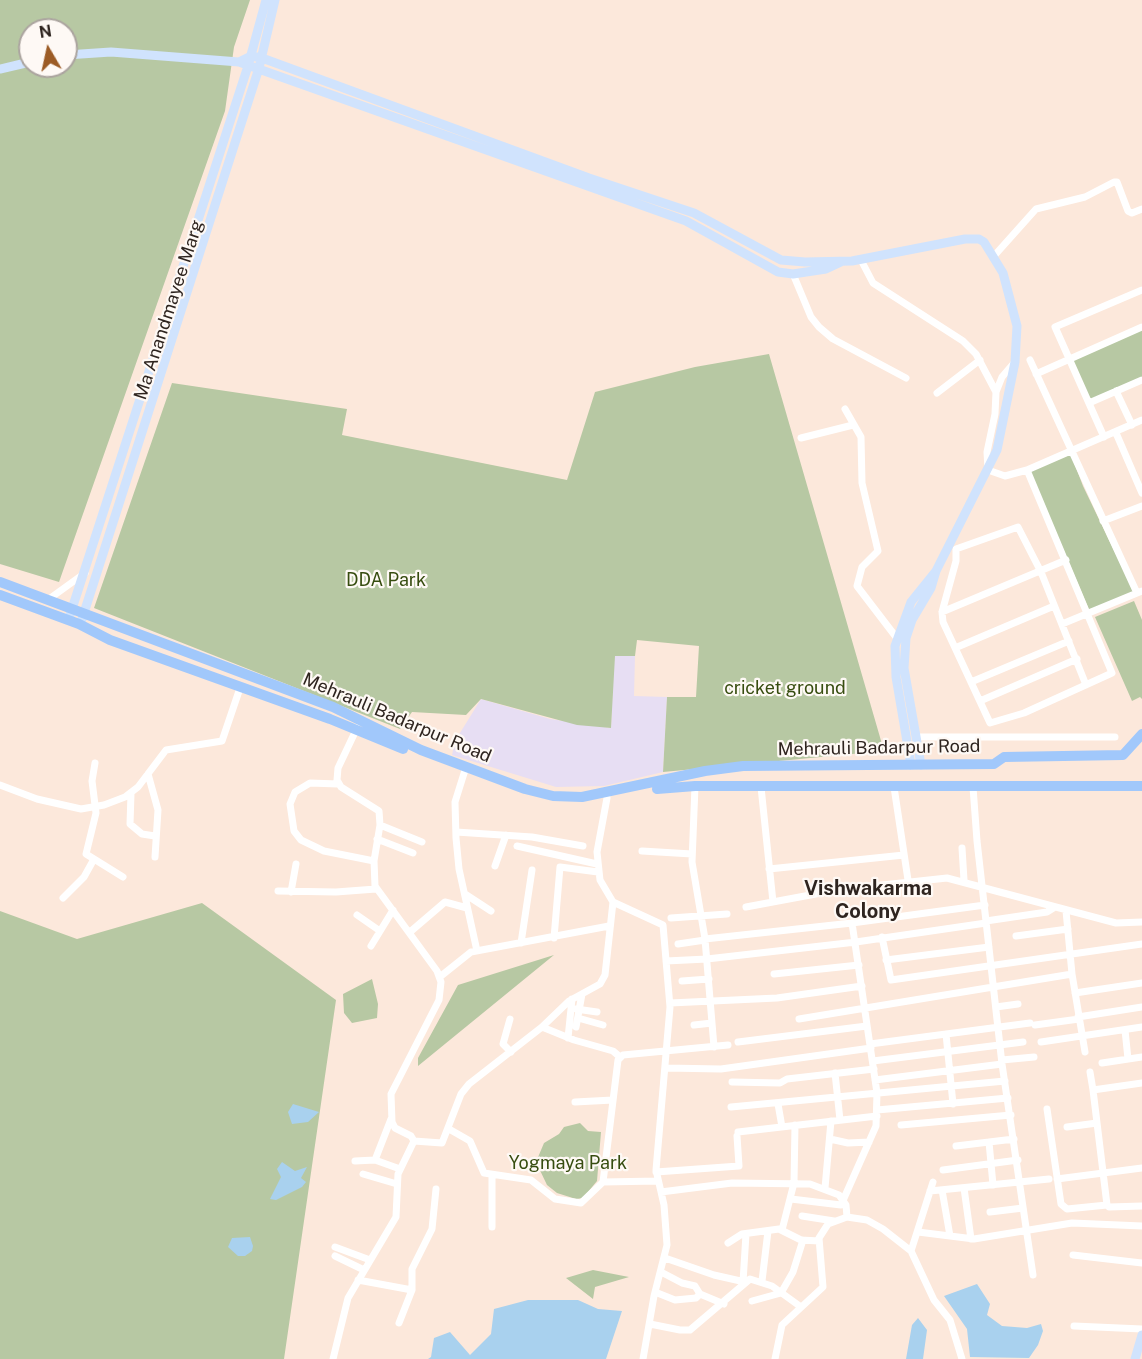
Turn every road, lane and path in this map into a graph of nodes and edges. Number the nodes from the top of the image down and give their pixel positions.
1 (266, 0) edge
2 (275, 0) edge
3 (78, 54) edge
4 (251, 56) junction
5 (262, 58) junction
6 (244, 64) junction
7 (18, 65) edge
8 (260, 68) junction
9 (0, 69) edge
10 (1142, 210) edge
11 (994, 256) junction
12 (861, 260) junction
13 (842, 262) junction
14 (793, 274) junction
15 (1141, 292) edge
16 (1142, 327) edge
17 (980, 360) junction
18 (1030, 360) dead end
19 (1069, 360) junction
20 (1014, 363) junction
21 (1036, 374) junction
22 (906, 378) dead end
23 (1142, 380) edge
24 (1116, 391) junction
25 (996, 392) junction
26 (936, 393) dead end
27 (1089, 403) junction
28 (845, 408) dead end
29 (1142, 420) edge
30 (853, 425) junction
31 (1132, 425) junction
32 (1116, 433) junction
33 (1104, 437) junction
34 (801, 438) dead end
35 (1073, 449) junction
36 (988, 470) junction
37 (1027, 470) junction
38 (1142, 493) edge
39 (1142, 506) edge
40 (1103, 521) junction
41 (1066, 560) junction
42 (936, 571) junction
43 (1041, 572) junction
44 (85, 573) junction
45 (0, 582) edge
46 (1139, 592) edge
47 (0, 595) edge
48 (49, 599) junction
49 (1054, 606) junction
50 (73, 608) junction
51 (942, 612) junction
52 (85, 613) junction
53 (1090, 615) junction
54 (68, 620) junction
55 (79, 624) junction
56 (1062, 624) junction
57 (896, 637) junction
58 (1069, 641) junction
59 (955, 648) junction
60 (1077, 659) junction
61 (971, 682) junction
62 (1086, 685) junction
63 (240, 687) junction
64 (980, 701) junction
65 (990, 723) junction
66 (359, 726) junction
67 (1142, 734) edge
68 (918, 737) junction
69 (1114, 737) dead end
70 (988, 738) junction
71 (94, 763) dead end
72 (916, 765) junction
73 (465, 770) junction
74 (148, 774) junction
75 (678, 782) junction
76 (338, 784) junction
77 (0, 785) edge
78 (695, 786) junction
79 (973, 786) junction
80 (1142, 786) edge
81 (761, 787) junction
82 (894, 787) junction
83 (131, 794) junction
84 (607, 798) junction
85 (94, 807) junction
86 (380, 825) junction
87 (456, 832) junction
88 (506, 835) junction
89 (155, 836) junction
90 (377, 839) junction
91 (422, 842) dead end
92 (517, 846) dead end
93 (583, 846) dead end
94 (962, 848) dead end
95 (642, 851) dead end
96 (413, 853) dead end
97 (692, 854) junction
98 (904, 855) junction
99 (155, 857) dead end
100 (94, 860) junction
101 (374, 861) junction
102 (296, 864) dead end
103 (495, 866) dead end
104 (598, 868) junction
105 (769, 869) junction
106 (532, 870) dead end
107 (123, 877) dead end
108 (908, 880) junction
109 (964, 880) junction
110 (982, 887) junction
111 (376, 889) junction
112 (278, 891) dead end
113 (291, 892) junction
114 (465, 894) junction
115 (63, 898) dead end
116 (614, 902) junction
117 (772, 902) junction
118 (985, 904) junction
119 (746, 907) dead end
120 (1055, 907) junction
121 (467, 908) junction
122 (393, 910) junction
123 (491, 911) dead end
124 (1066, 911) junction
125 (727, 914) dead end
126 (357, 915) dead end
127 (702, 917) junction
128 (671, 918) dead end
129 (986, 922) junction
130 (1142, 922) edge
131 (852, 923) junction
132 (609, 926) junction
133 (1068, 929) junction
134 (381, 931) junction
135 (410, 932) junction
136 (1016, 936) dead end
137 (882, 937) junction
138 (554, 938) junction
139 (705, 939) junction
140 (856, 942) junction
141 (521, 943) junction
142 (678, 944) dead end
143 (1142, 944) edge
144 (371, 946) dead end
145 (988, 947) junction
146 (477, 951) junction
147 (1070, 952) junction
148 (706, 959) junction
149 (886, 960) junction
150 (666, 961) junction
151 (991, 964) junction
152 (859, 965) junction
153 (774, 974) dead end
154 (1072, 974) junction
155 (441, 976) junction
156 (709, 979) junction
157 (682, 981) dead end
158 (1142, 983) edge
159 (862, 986) junction
160 (993, 988) junction
161 (1075, 993) junction
162 (582, 994) junction
163 (572, 999) junction
164 (711, 1000) junction
165 (670, 1003) junction
166 (1018, 1004) dead end
167 (865, 1007) junction
168 (996, 1007) junction
169 (1142, 1007) edge
170 (571, 1008) junction
171 (579, 1009) junction
172 (597, 1012) dead end
173 (578, 1018) junction
174 (799, 1018) dead end
175 (1078, 1018) junction
176 (510, 1019) dead end
177 (712, 1023) junction
178 (603, 1025) dead end
179 (694, 1025) dead end
180 (542, 1026) junction
181 (867, 1026) junction
182 (576, 1027) dead end
183 (1142, 1027) edge
184 (998, 1028) junction
185 (1125, 1030) junction
186 (946, 1034) junction
187 (1082, 1036) junction
188 (568, 1038) junction
189 (1023, 1041) dead end
190 (738, 1042) dead end
191 (1041, 1042) dead end
192 (728, 1045) dead end
193 (1000, 1045) junction
194 (871, 1046) junction
195 (714, 1047) junction
196 (511, 1052) junction
197 (667, 1052) junction
198 (948, 1052) junction
199 (1085, 1052) dead end
200 (620, 1057) junction
201 (1034, 1057) dead end
202 (1142, 1057) edge
203 (1128, 1059) junction
204 (1002, 1062) junction
205 (1102, 1063) dead end
206 (873, 1065) junction
207 (666, 1068) junction
208 (949, 1071) junction
209 (1090, 1072) dead end
210 (835, 1073) junction
211 (875, 1080) junction
212 (1005, 1081) junction
213 (732, 1082) dead end
214 (1142, 1083) edge
215 (951, 1086) junction
216 (1093, 1090) junction
217 (877, 1093) junction
218 (1008, 1098) junction
219 (838, 1099) junction
220 (613, 1101) junction
221 (575, 1102) dead end
222 (778, 1104) junction
223 (953, 1104) junction
224 (731, 1107) dead end
225 (1047, 1108) dead end
226 (877, 1113) junction
227 (1011, 1115) junction
228 (391, 1119) junction
229 (840, 1120) junction
230 (831, 1121) junction
231 (1097, 1123) junction
232 (795, 1125) junction
233 (902, 1125) dead end
234 (782, 1127) junction
235 (1067, 1127) dead end
236 (449, 1129) junction
237 (830, 1139) junction
238 (1014, 1139) junction
239 (414, 1141) junction
240 (869, 1142) junction
241 (989, 1142) junction
242 (956, 1146) dead end
243 (373, 1160) junction
244 (1018, 1160) junction
245 (355, 1161) dead end
246 (991, 1164) junction
247 (739, 1166) junction
248 (1142, 1168) edge
249 (400, 1169) junction
250 (943, 1170) dead end
251 (656, 1172) junction
252 (1103, 1174) junction
253 (492, 1175) junction
254 (1053, 1179) junction
255 (658, 1181) junction
256 (603, 1182) junction
257 (933, 1182) dead end
258 (741, 1183) junction
259 (794, 1183) junction
260 (1020, 1183) junction
261 (397, 1184) junction
262 (993, 1185) junction
263 (825, 1188) junction
264 (964, 1188) junction
265 (436, 1189) dead end
266 (942, 1190) junction
267 (930, 1191) junction
268 (661, 1192) junction
269 (791, 1198) junction
270 (845, 1202) junction
271 (1107, 1205) junction
272 (1142, 1206) edge
273 (1023, 1208) junction
274 (990, 1212) dead end
275 (802, 1216) dead end
276 (847, 1217) junction
277 (834, 1221) junction
278 (1142, 1226) edge
279 (492, 1227) dead end
280 (782, 1230) junction
281 (768, 1231) junction
282 (918, 1232) junction
283 (1026, 1232) junction
284 (746, 1234) junction
285 (950, 1236) junction
286 (970, 1239) junction
287 (803, 1240) junction
288 (819, 1241) junction
289 (728, 1243) dead end
290 (335, 1247) dead end
291 (911, 1251) junction
292 (1073, 1255) dead end
293 (335, 1256) dead end
294 (665, 1258) junction
295 (370, 1260) junction
296 (1142, 1263) edge
297 (364, 1270) junction
298 (661, 1272) junction
299 (1033, 1275) dead end
300 (358, 1280) junction
301 (762, 1281) junction
302 (744, 1282) junction
303 (412, 1290) junction
304 (655, 1292) junction
305 (781, 1293) junction
306 (700, 1294) junction
307 (752, 1301) dead end
308 (724, 1304) junction
309 (801, 1307) junction
310 (399, 1323) dead end
311 (650, 1324) junction
312 (1074, 1326) dead end
313 (1142, 1329) edge
314 (1142, 1335) edge
315 (333, 1359) edge
316 (643, 1359) edge
317 (775, 1359) edge
318 (962, 1359) edge
319 (1135, 1359) edge

1 - 4 street
2 - 5 street, Ma Anandmayee Marg
3 - 6 street
4 - 5 street
4 - 6 street
5 - 8 street, Ma Anandmayee Marg
5 - 13 street
6 - 8 street
6 - 44 street, Ma Anandmayee Marg
7 - 9 street
8 - 14 street
8 - 52 street, Ma Anandmayee Marg
10 - 11 street
11 - 12 street
11 - 20 street
12 - 13 street
12 - 17 street
13 - 14 street
14 - 22 street
15 - 19 street
16 - 19 street
17 - 25 street
17 - 26 street
18 - 21 street
19 - 21 street
19 - 27 street
20 - 25 street
20 - 36 street
21 - 35 street
23 - 24 street
24 - 27 street
24 - 31 street
25 - 36 street
27 - 33 street
28 - 30 street
29 - 31 street
30 - 34 street
30 - 57 street
31 - 32 street
32 - 33 street
32 - 38 street
33 - 35 street
35 - 37 street
35 - 40 street
36 - 37 street
36 - 42 street
37 - 41 street
39 - 40 street
40 - 46 street
41 - 43 street
41 - 53 street
42 - 57 street
42 - 68 street
43 - 49 street
43 - 51 street
43 - 51 street
44 - 48 street
44 - 50 street, Ma Anandmayee Marg
45 - 48 main road, Mehrauli Badarpur Road
46 - 53 street
47 - 54 main road, Mehrauli Badarpur Road
48 - 50 main road, Mehrauli Badarpur Road
49 - 56 street
49 - 59 street
50 - 52 main road, Mehrauli Badarpur Road
50 - 54 street, Ma Anandmayee Marg
51 - 59 street
52 - 55 street, Ma Anandmayee Marg
52 - 66 main road, Mehrauli Badarpur Road
53 - 56 street
53 - 62 street
54 - 55 main road, Mehrauli Badarpur Road
55 - 63 main road, Mehrauli Badarpur Road
56 - 58 street
57 - 72 street
58 - 60 street
58 - 61 street
59 - 61 street
60 - 62 street
60 - 64 street
61 - 64 street
62 - 65 street
63 - 66 main road, Mehrauli Badarpur Road
63 - 74 street
64 - 65 street
65 - 70 street
66 - 73 main road, Mehrauli Badarpur Road
66 - 76 street
67 - 72 main road, Mehrauli Badarpur Road
68 - 70 street
68 - 72 street
69 - 70 street
71 - 85 street
72 - 75 main road, Mehrauli Badarpur Road
73 - 75 main road, Mehrauli Badarpur Road
73 - 84 main road, Mehrauli Badarpur Road
73 - 87 street
74 - 83 street
74 - 89 street
75 - 78 main road, Mehrauli Badarpur Road
75 - 84 main road, Mehrauli Badarpur Road
76 - 86 street
76 - 101 street
77 - 85 street
78 - 81 main road, Mehrauli Badarpur Road
78 - 97 street
79 - 80 main road, Mehrauli Badarpur Road
79 - 82 main road, Mehrauli Badarpur Road
79 - 110 street
81 - 82 main road, Mehrauli Badarpur Road
81 - 105 street
82 - 98 street
83 - 85 street
83 - 89 street
84 - 104 street
85 - 100 street
86 - 90 street
86 - 91 street
87 - 88 street
87 - 114 street
88 - 93 street
88 - 103 street
89 - 99 street
90 - 96 street
90 - 101 street
92 - 104 street
94 - 109 street
95 - 97 street
97 - 127 street
98 - 105 street
98 - 108 street
100 - 107 street
100 - 115 street
101 - 111 street
102 - 113 street
104 - 116 street
104 - 138 street
105 - 117 street
106 - 141 street
108 - 109 street
108 - 117 street
109 - 110 street
110 - 118 street
110 - 120 street
111 - 113 street
111 - 122 street
112 - 113 street
114 - 121 street
114 - 123 street
116 - 132 street
116 - 150 street
117 - 119 street
118 - 129 street
118 - 131 street
120 - 124 street
120 - 129 street
121 - 135 street
121 - 146 street
122 - 134 street
122 - 135 street
124 - 130 street
124 - 133 street
125 - 127 street
126 - 134 street
127 - 128 street
127 - 139 street
129 - 137 street
129 - 145 street
131 - 139 street
131 - 140 street
132 - 138 street
132 - 162 street
133 - 136 street
133 - 147 street
134 - 144 street
135 - 155 street
137 - 140 street
137 - 149 street
138 - 141 street
139 - 142 street
139 - 148 street
140 - 148 street
140 - 152 street
141 - 146 street
143 - 147 street
145 - 149 street
145 - 151 street
146 - 155 street
147 - 151 street
147 - 154 street
148 - 150 street
148 - 156 street
149 - 151 street
150 - 165 street
151 - 160 street
152 - 153 street
152 - 159 street
154 - 160 street
154 - 161 street
155 - 228 street
156 - 157 street
156 - 164 street
158 - 161 street
159 - 164 street
159 - 167 street
160 - 167 street
160 - 168 street
161 - 175 street
162 - 163 street
162 - 171 street
163 - 170 street
163 - 180 street
164 - 165 street
164 - 177 street
165 - 197 street
166 - 168 street
167 - 174 street
167 - 181 street
168 - 184 street
169 - 175 street
170 - 171 street
170 - 188 street
171 - 172 street
171 - 173 street
173 - 178 street
173 - 182 street
175 - 184 street
175 - 187 street
176 - 196 street
177 - 179 street
177 - 195 street
180 - 188 street
180 - 196 street
181 - 190 street
181 - 194 street
183 - 185 street
184 - 186 street
184 - 193 street
185 - 187 street
185 - 203 street
186 - 194 street
186 - 198 street
187 - 191 street
187 - 199 street
188 - 200 street
189 - 193 street
192 - 195 street
193 - 198 street
193 - 204 street
194 - 206 street
194 - 207 street
195 - 197 street
196 - 236 street
197 - 200 street
197 - 207 street
198 - 206 street
198 - 208 street
200 - 220 street
201 - 204 street
202 - 203 street
203 - 205 street
204 - 208 street
204 - 212 street
206 - 210 street
206 - 211 street
207 - 251 street
208 - 211 street
208 - 215 street
209 - 216 street
210 - 213 street
210 - 219 street
211 - 217 street
212 - 215 street
212 - 218 street
214 - 216 street
215 - 217 street
215 - 223 street
216 - 231 street
217 - 219 street
217 - 226 street
218 - 223 street
218 - 227 street
219 - 222 street
219 - 229 street
220 - 221 street
220 - 256 street
222 - 224 street
222 - 234 street
223 - 226 street
225 - 254 street
226 - 229 street
226 - 240 street
227 - 233 street
227 - 238 street
228 - 239 street
228 - 243 street
229 - 230 street
230 - 232 street
230 - 237 street
231 - 235 street
231 - 252 street
232 - 234 street
232 - 259 street
234 - 247 street
236 - 239 street
236 - 253 street
237 - 240 street
237 - 263 street
238 - 241 street
238 - 244 street
239 - 249 street
240 - 270 street
241 - 242 street
241 - 246 street
243 - 245 street
243 - 249 street
243 - 261 street
244 - 246 street
244 - 260 street
246 - 250 street
246 - 262 street
247 - 251 street
247 - 258 street
248 - 252 street
249 - 261 street
251 - 255 street
252 - 254 street
252 - 271 street
253 - 256 street
253 - 279 street
254 - 260 street
254 - 271 street
255 - 256 street
255 - 268 street
257 - 267 street
258 - 259 street
258 - 268 street
259 - 263 street
259 - 269 street
260 - 262 street
260 - 273 street
261 - 295 street
262 - 264 street
263 - 270 street
264 - 266 street
264 - 286 street
265 - 303 street
266 - 267 street
266 - 285 street
267 - 282 street
268 - 294 street
269 - 270 street
269 - 280 street
270 - 276 street
271 - 272 street
273 - 274 street
273 - 283 street
275 - 277 street
276 - 277 street
276 - 291 street
277 - 288 street
278 - 283 street
280 - 281 street
280 - 287 street
281 - 284 street
281 - 301 street
282 - 285 street
282 - 291 street
283 - 286 street
283 - 299 street
284 - 289 street
284 - 302 street
285 - 286 street
287 - 288 street
287 - 305 street
288 - 309 street
290 - 295 street
291 - 318 street
292 - 296 street
293 - 297 street
294 - 298 street
294 - 302 street
295 - 297 street
297 - 300 street
298 - 304 street
298 - 306 street
300 - 303 street
300 - 315 street
301 - 302 street
301 - 305 street
302 - 308 street
303 - 310 street
304 - 306 street
304 - 311 street
305 - 307 street
305 - 309 street
306 - 308 street
308 - 311 street
309 - 317 street
311 - 316 street
312 - 313 street
314 - 319 street

